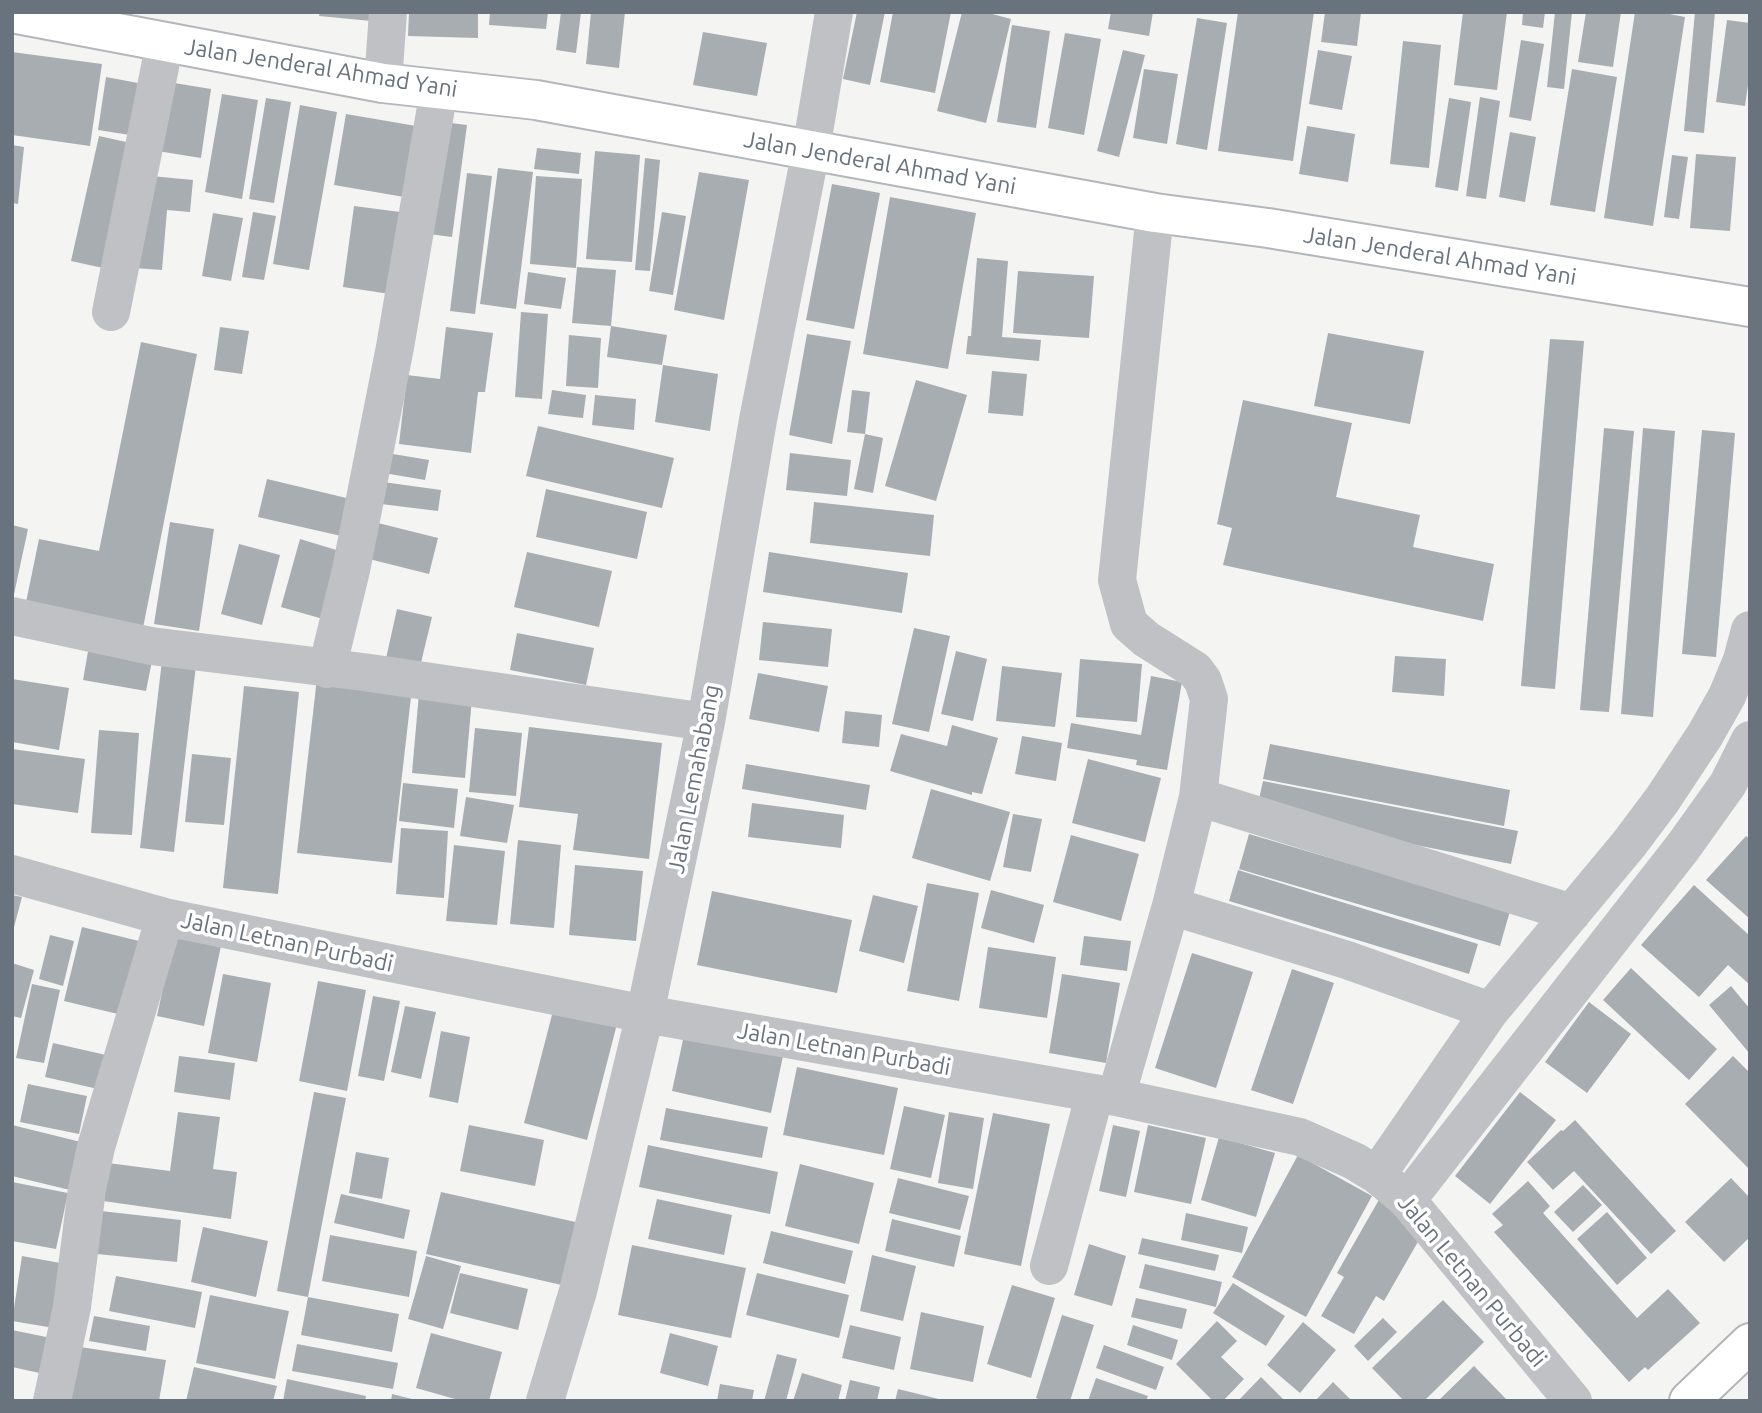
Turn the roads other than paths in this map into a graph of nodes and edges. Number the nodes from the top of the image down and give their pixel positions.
1 (388, 12) edge
2 (834, 12) edge
3 (12, 13) edge
4 (164, 42) junction
5 (383, 83) junction
6 (439, 90) junction
7 (811, 150) junction
8 (1155, 213) junction
9 (1750, 307) edge
10 (111, 312) dead end
11 (12, 615) edge
12 (1750, 630) edge
13 (327, 669) junction
14 (706, 722) junction
15 (1750, 740) edge
16 (1198, 797) junction
17 (12, 874) edge
18 (1171, 905) junction
19 (1572, 913) junction
20 (165, 917) junction
21 (1490, 1011) junction
22 (645, 1014) junction
23 (1105, 1095) junction
24 (1377, 1175) junction
25 (1407, 1200) junction
26 (1049, 1266) dead end
27 (1750, 1343) edge
28 (52, 1401) edge
29 (545, 1401) edge
30 (1573, 1401) edge
31 (1689, 1401) edge

1 - 5 street
2 - 7 street, Jalan Lemahabang
3 - 4 main road, Jalan Jenderal Ahmad Yani
4 - 5 main road, Jalan Jenderal Ahmad Yani
4 - 10 street
5 - 6 main road, Jalan Jenderal Ahmad Yani
6 - 7 main road, Jalan Jenderal Ahmad Yani
6 - 13 street
7 - 8 main road, Jalan Jenderal Ahmad Yani
7 - 14 street, Jalan Lemahabang
8 - 9 main road, Jalan Jenderal Ahmad Yani
8 - 16 street
11 - 13 street
12 - 19 street
13 - 14 street
14 - 22 street, Jalan Lemahabang
15 - 25 street
16 - 18 street
16 - 19 street
17 - 20 street, Jalan Letnan Purbadi
18 - 21 street
18 - 23 street
19 - 21 street
20 - 22 street, Jalan Letnan Purbadi
20 - 28 street
21 - 24 street
22 - 23 street, Jalan Letnan Purbadi
22 - 29 street, Jalan Lemahabang
23 - 24 street, Jalan Letnan Purbadi
23 - 26 street
24 - 25 street, Jalan Letnan Purbadi
25 - 30 street, Jalan Letnan Purbadi
27 - 31 main road

